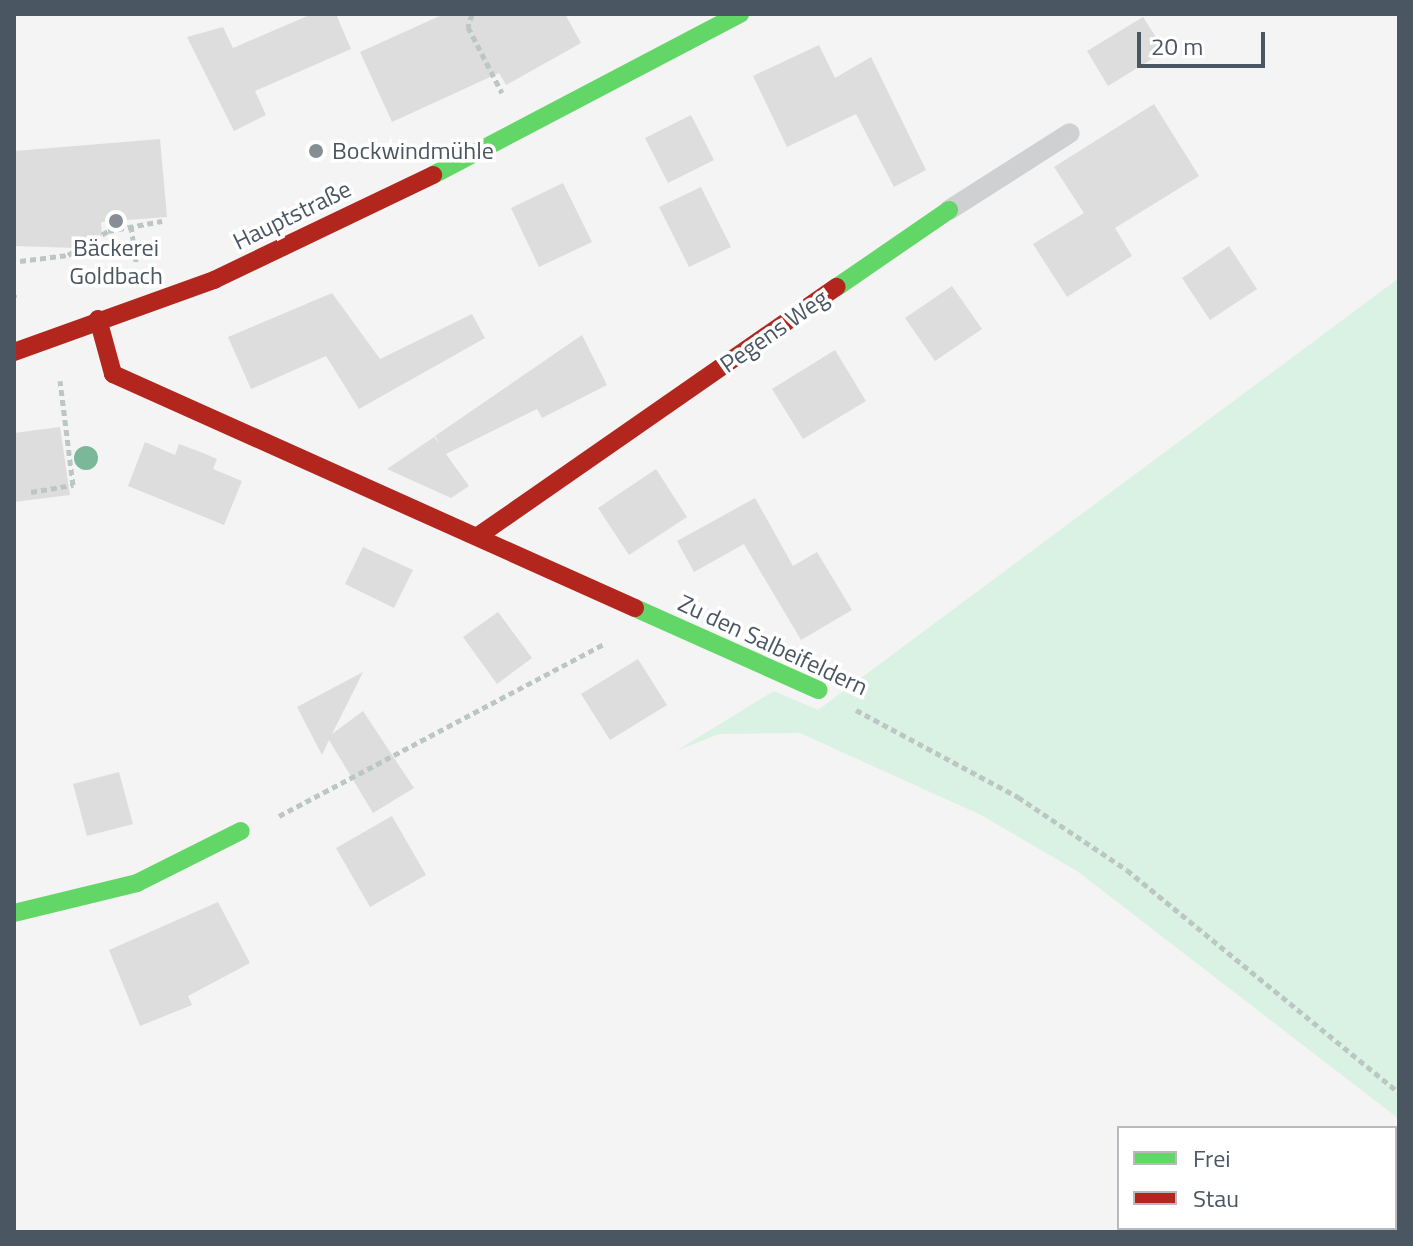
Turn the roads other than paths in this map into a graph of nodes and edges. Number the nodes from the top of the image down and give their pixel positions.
1 (737, 15) edge
2 (1070, 133) dead end
3 (949, 210) joint
4 (98, 319) junction
5 (30, 321) dead end
6 (68, 327) junction
7 (14, 352) edge
8 (481, 534) junction
9 (818, 690) road end
10 (241, 831) road end
11 (14, 913) edge

1 - 4 street, Hauptstraße
2 - 3 lane, Pegens Weg
3 - 8 street, Pegens Weg
4 - 6 street, Hauptstraße
4 - 8 street, Zu den Salbeifeldern
5 - 6 street, Hauptstraße
6 - 7 street, Hauptstraße
8 - 9 street, Zu den Salbeifeldern
10 - 11 street

